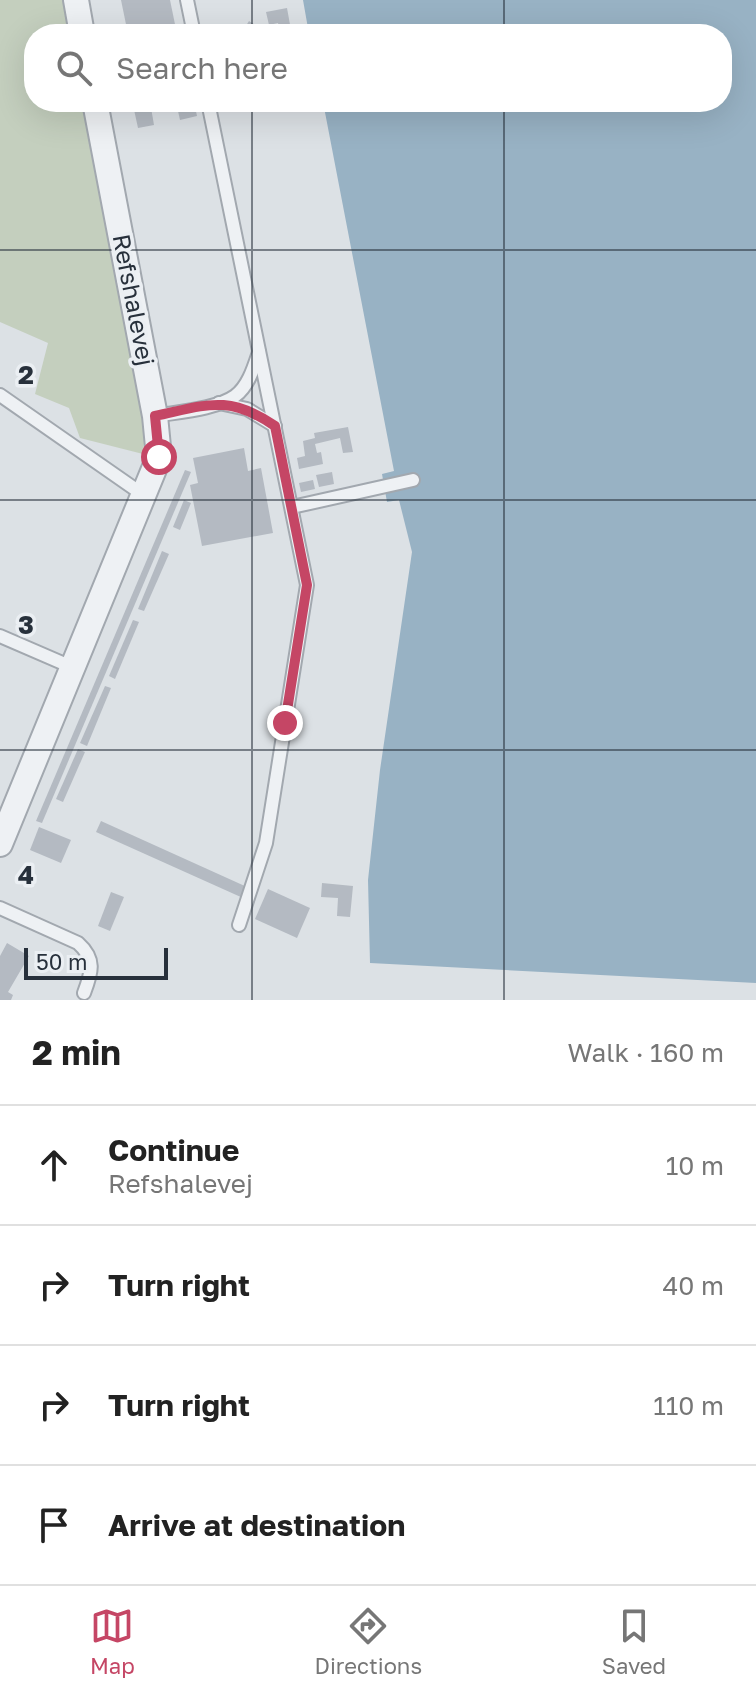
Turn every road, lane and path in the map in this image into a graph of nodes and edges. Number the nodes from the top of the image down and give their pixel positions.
1 (76, 0) edge
2 (187, 0) edge
3 (80, 24) edge
4 (192, 24) edge
5 (97, 112) edge
6 (210, 112) edge
7 (259, 350) junction
8 (0, 395) edge
9 (219, 403) junction
10 (155, 416) junction
11 (275, 426) junction
12 (413, 480) dead end
13 (145, 496) junction
14 (292, 507) junction
15 (0, 636) edge
16 (74, 668) junction
17 (0, 844) edge
18 (0, 908) edge
19 (239, 925) dead end
20 (84, 993) dead end

1 - 3 street
2 - 4 lane
5 - 10 street, Refshalevej
6 - 7 lane
7 - 9 lane
7 - 11 lane
8 - 13 lane
9 - 10 lane
9 - 11 lane
10 - 13 street, Refshalevej
11 - 14 lane
12 - 14 lane
13 - 16 street, Refshalevej
14 - 19 lane
15 - 16 lane
16 - 17 street, Refshalevej
18 - 20 lane

